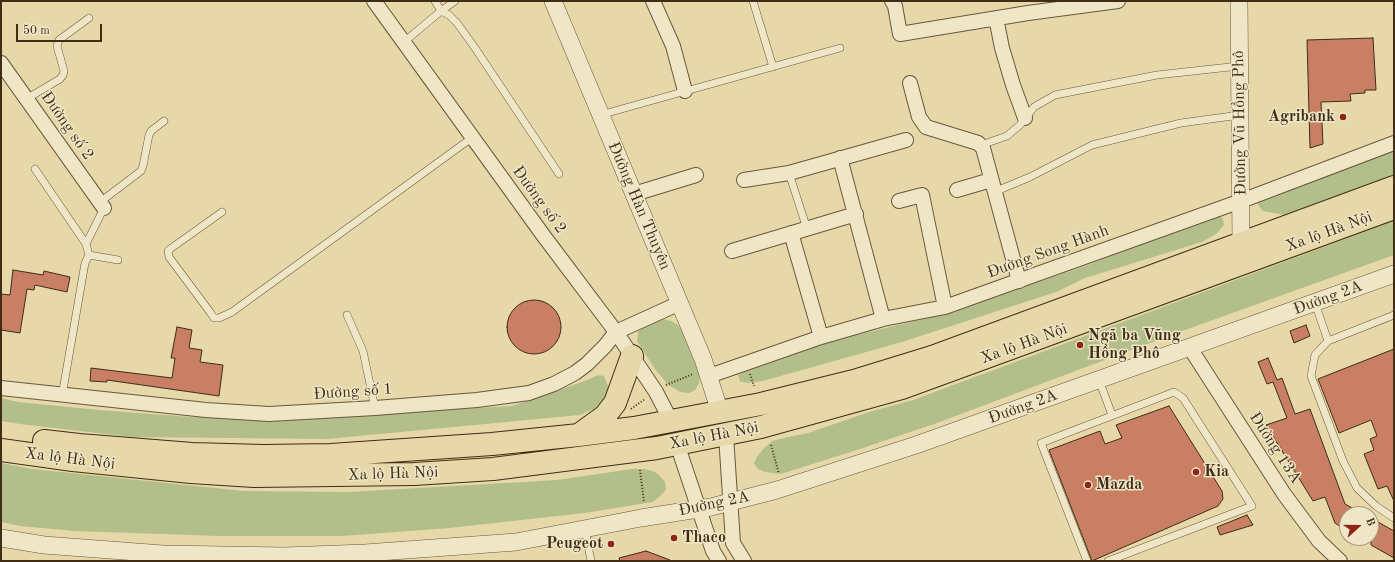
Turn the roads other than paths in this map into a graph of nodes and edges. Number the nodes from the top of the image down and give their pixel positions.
1 (374, 1) edge
2 (435, 1) edge
3 (455, 1) edge
4 (553, 1) edge
5 (653, 1) edge
6 (753, 1) edge
7 (892, 1) edge
8 (1118, 1) edge
9 (1239, 1) edge
10 (1074, 4) edge
11 (1027, 7) edge
12 (441, 11) junction
13 (89, 18) dead end
14 (996, 18) junction
15 (404, 42) junction
16 (840, 48) dead end
17 (1, 63) edge
18 (1239, 66) junction
19 (773, 67) junction
20 (910, 83) dead end
21 (685, 91) junction
22 (26, 99) junction
23 (600, 115) junction
24 (1240, 115) junction
25 (1025, 118) junction
26 (164, 121) dead end
27 (472, 137) junction
28 (906, 140) dead end
29 (1394, 143) edge
30 (981, 145) junction
31 (840, 158) junction
32 (35, 169) dead end
33 (789, 173) junction
34 (560, 174) dead end
35 (696, 175) dead end
36 (744, 180) dead end
37 (993, 186) junction
38 (1394, 187) edge
39 (957, 190) dead end
40 (634, 194) junction
41 (899, 201) dead end
42 (1241, 201) junction
43 (102, 205) junction
44 (1394, 208) edge
45 (222, 212) dead end
46 (856, 214) junction
47 (807, 228) junction
48 (791, 233) junction
49 (86, 244) junction
50 (1241, 244) junction
51 (732, 251) dead end
52 (89, 256) junction
53 (118, 260) dead end
54 (1394, 274) edge
55 (1019, 281) junction
56 (1315, 302) junction
57 (680, 303) junction
58 (945, 307) junction
59 (347, 315) dead end
60 (1394, 315) edge
61 (883, 320) junction
62 (616, 332) junction
63 (821, 337) junction
64 (1328, 341) junction
65 (1190, 348) junction
66 (632, 356) junction
67 (703, 375) junction
68 (1099, 380) junction
69 (1, 388) edge
70 (62, 396) junction
71 (375, 408) junction
72 (720, 412) junction
73 (1112, 415) junction
74 (671, 421) junction
75 (1, 435) edge
76 (579, 435) junction
77 (726, 435) junction
78 (677, 444) junction
79 (1, 450) edge
80 (730, 503) junction
81 (699, 509) junction
82 (1394, 518) edge
83 (585, 529) junction
84 (1, 538) edge
85 (366, 557) edge
86 (162, 558) edge
87 (591, 561) edge
88 (719, 561) edge
89 (744, 561) edge
90 (1087, 561) edge
91 (1108, 561) edge
92 (1340, 561) edge

1 - 15 street, Đường số 2
2 - 12 lane
3 - 12 lane
4 - 23 street, Đường Hàn Thuyên
5 - 21 street
6 - 19 lane
7 - 14 street
8 - 10 street
9 - 18 street, Đường Vũ Hồng Phô
10 - 11 street
11 - 14 street
12 - 15 lane
12 - 34 lane
13 - 22 lane
14 - 25 street
15 - 27 street, Đường số 2
16 - 19 lane
17 - 22 street, Đường số 2
18 - 24 street, Đường Vũ Hồng Phô
18 - 25 lane
19 - 21 lane
20 - 30 street
21 - 23 lane
22 - 43 street, Đường số 2
23 - 40 street, Đường Hàn Thuyên
24 - 37 lane
24 - 42 street, Đường Vũ Hồng Phô
25 - 30 lane
26 - 43 lane
27 - 45 lane
27 - 62 street, Đường số 2
28 - 31 street
29 - 42 street, Đường Song Hành
30 - 37 street
31 - 33 street
31 - 46 street
32 - 49 lane
33 - 36 street
33 - 47 lane
35 - 40 street
37 - 39 street
37 - 55 street
38 - 50 highway, Xa lộ Hà Nội
40 - 57 street, Đường Hàn Thuyên
41 - 58 street
42 - 50 street, Đường Vũ Hồng Phô
42 - 55 street, Đường Song Hành
43 - 49 lane
44 - 77 highway, Xa lộ Hà Nội
46 - 47 street
46 - 61 street
47 - 48 street
48 - 51 street
48 - 63 street
49 - 52 lane
50 - 72 highway, Xa lộ Hà Nội
52 - 53 lane
52 - 70 lane
54 - 56 street, Đường 2A
55 - 58 street, Đường Song Hành
56 - 64 lane
56 - 65 street, Đường 2A
57 - 62 street, Đường số 1
57 - 67 street, Đường Hàn Thuyên
58 - 61 street, Đường Song Hành
59 - 71 lane
60 - 64 lane
61 - 63 street, Đường Song Hành
62 - 66 street, Đường số 2
62 - 71 street, Đường số 1
63 - 67 street, Đường Song Hành
64 - 82 lane
65 - 68 street, Đường 2A
65 - 92 street, Đường 13A
66 - 74 street, Đường số 2
66 - 76 highway
67 - 72 street, Đường Hàn Thuyên
68 - 73 lane
68 - 80 street, Đường 2A
69 - 70 street, Đường số 1
70 - 71 street, Đường số 1
72 - 74 highway, Xa lộ Hà Nội
72 - 77 highway
73 - 90 lane
73 - 91 lane
74 - 76 highway, Xa lộ Hà Nội
74 - 78 highway
75 - 76 highway, Xa lộ Hà Nội
77 - 78 highway, Xa lộ Hà Nội
77 - 80 street
78 - 79 highway, Xa lộ Hà Nội
78 - 81 street
80 - 81 street, Đường 2A
80 - 89 street
81 - 83 street, Đường 2A
81 - 88 street
83 - 85 street, Đường 2A
83 - 87 lane
84 - 86 street, Đường 2A
85 - 86 street, Đường 2A

